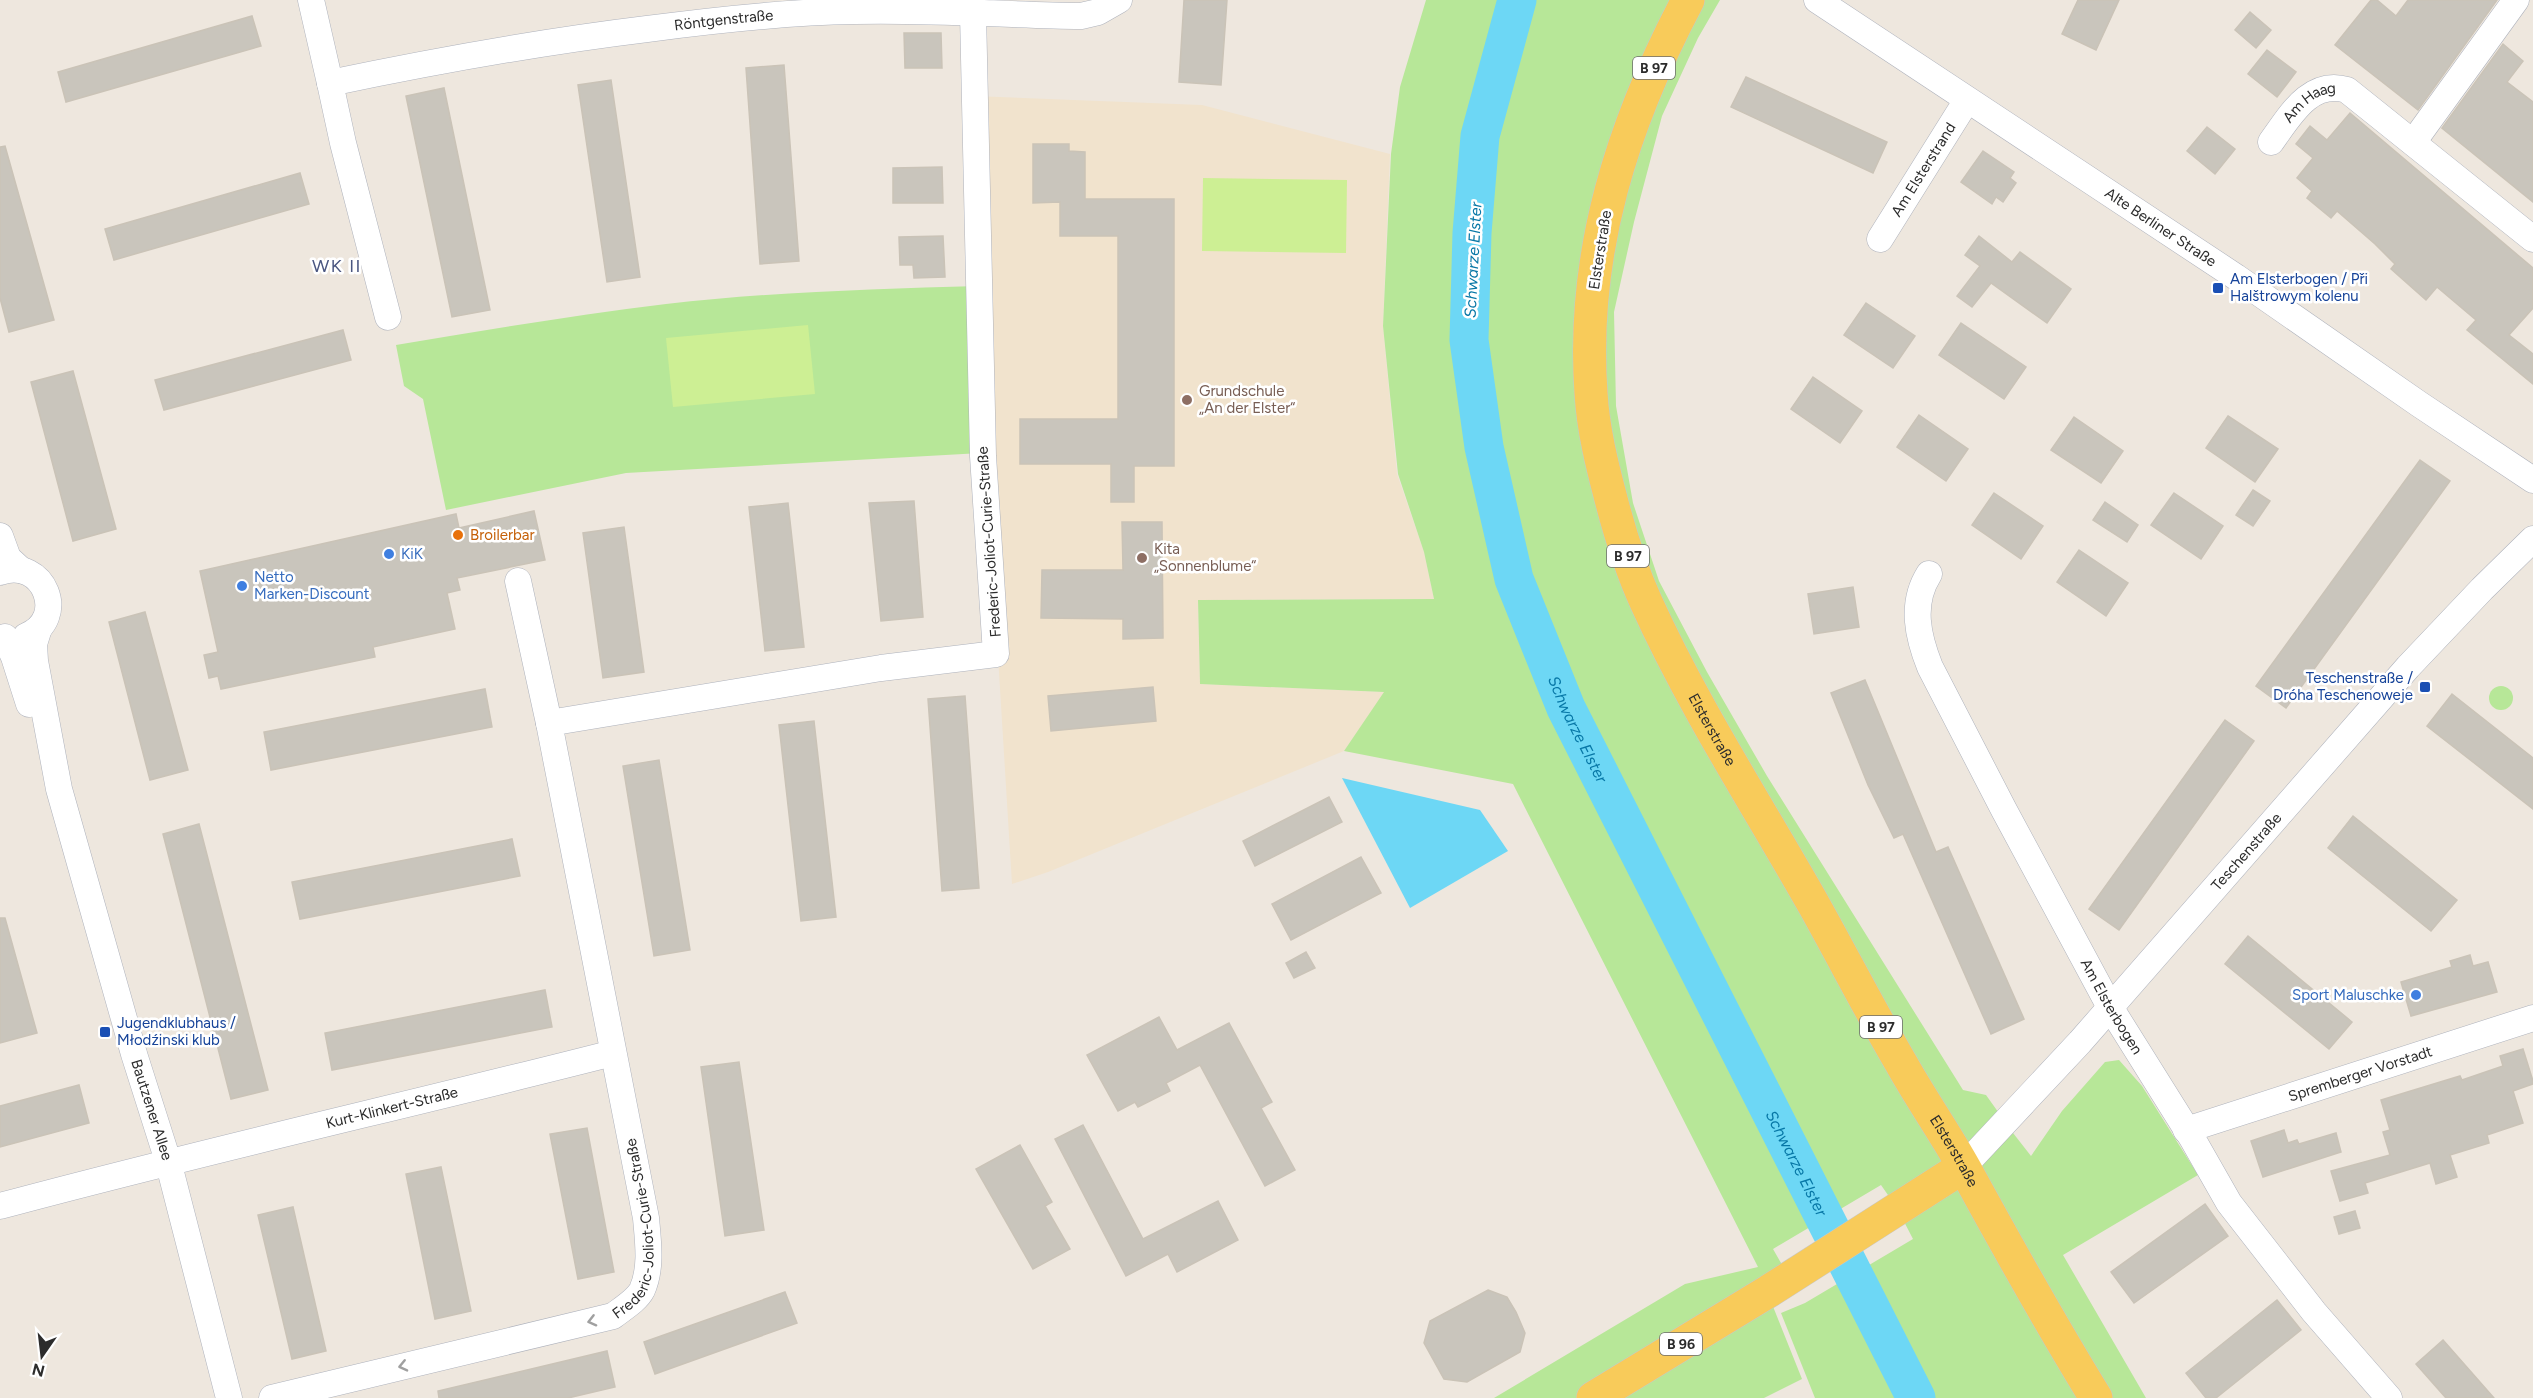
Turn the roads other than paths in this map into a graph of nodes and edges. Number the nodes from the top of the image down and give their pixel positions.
1 (311, 0) edge
2 (1119, 0) edge
3 (1688, 0) edge
4 (1817, 0) edge
5 (2516, 0) edge
6 (973, 13) junction
7 (330, 83) junction
8 (1967, 100) junction
9 (2414, 141) junction
10 (2271, 142) dead end
11 (1880, 239) dead end
12 (2533, 239) edge
13 (388, 317) dead end
14 (2533, 480) edge
15 (0, 536) edge
16 (2533, 539) edge
17 (11, 571) edge
18 (1929, 574) dead end
19 (518, 581) dead end
20 (39, 628) junction
21 (2, 636) edge
22 (549, 723) junction
23 (59, 789) junction
24 (2110, 1007) junction
25 (2533, 1018) edge
26 (614, 1053) junction
27 (2186, 1130) junction
28 (168, 1161) junction
29 (1963, 1167) junction
30 (0, 1206) edge
31 (229, 1398) edge
32 (272, 1398) edge
33 (1593, 1398) edge
34 (2096, 1398) edge
35 (2389, 1398) edge

1 - 7 street
2 - 6 street, Röntgenstraße
3 - 29 main road, Elsterstraße / B 97
4 - 8 street, Alte Berliner Straße
5 - 9 street
6 - 7 street, Röntgenstraße
6 - 22 street, Frederic-Joliot-Curie-Straße
7 - 13 street
8 - 11 street, Am Elsterstrand
8 - 14 street, Alte Berliner Straße
9 - 10 street, Am Haag
9 - 12 street, Am Haag
15 - 17 street, Bautzener Allee
16 - 24 street, Teschenstraße
17 - 20 street, Bautzener Allee
18 - 24 street, Am Elsterbogen
19 - 22 street, Frederic-Joliot-Curie-Straße
20 - 21 street, Bautzener Allee
20 - 23 street, Bautzener Allee
21 - 23 street, Bautzener Allee
22 - 26 street, Frederic-Joliot-Curie-Straße
23 - 28 street, Bautzener Allee
24 - 27 street, Am Elsterbogen
24 - 29 street, Teschenstraße
25 - 27 street, Spremberger Vorstadt
26 - 28 street, Kurt-Klinkert-Straße
26 -> 32 street, Frederic-Joliot-Curie-Straße
27 - 35 street, Am Elsterbogen
28 - 30 street, Kurt-Klinkert-Straße
28 - 31 street, Bautzener Allee
29 - 33 main road, B 96
29 - 34 main road, Elsterstraße

